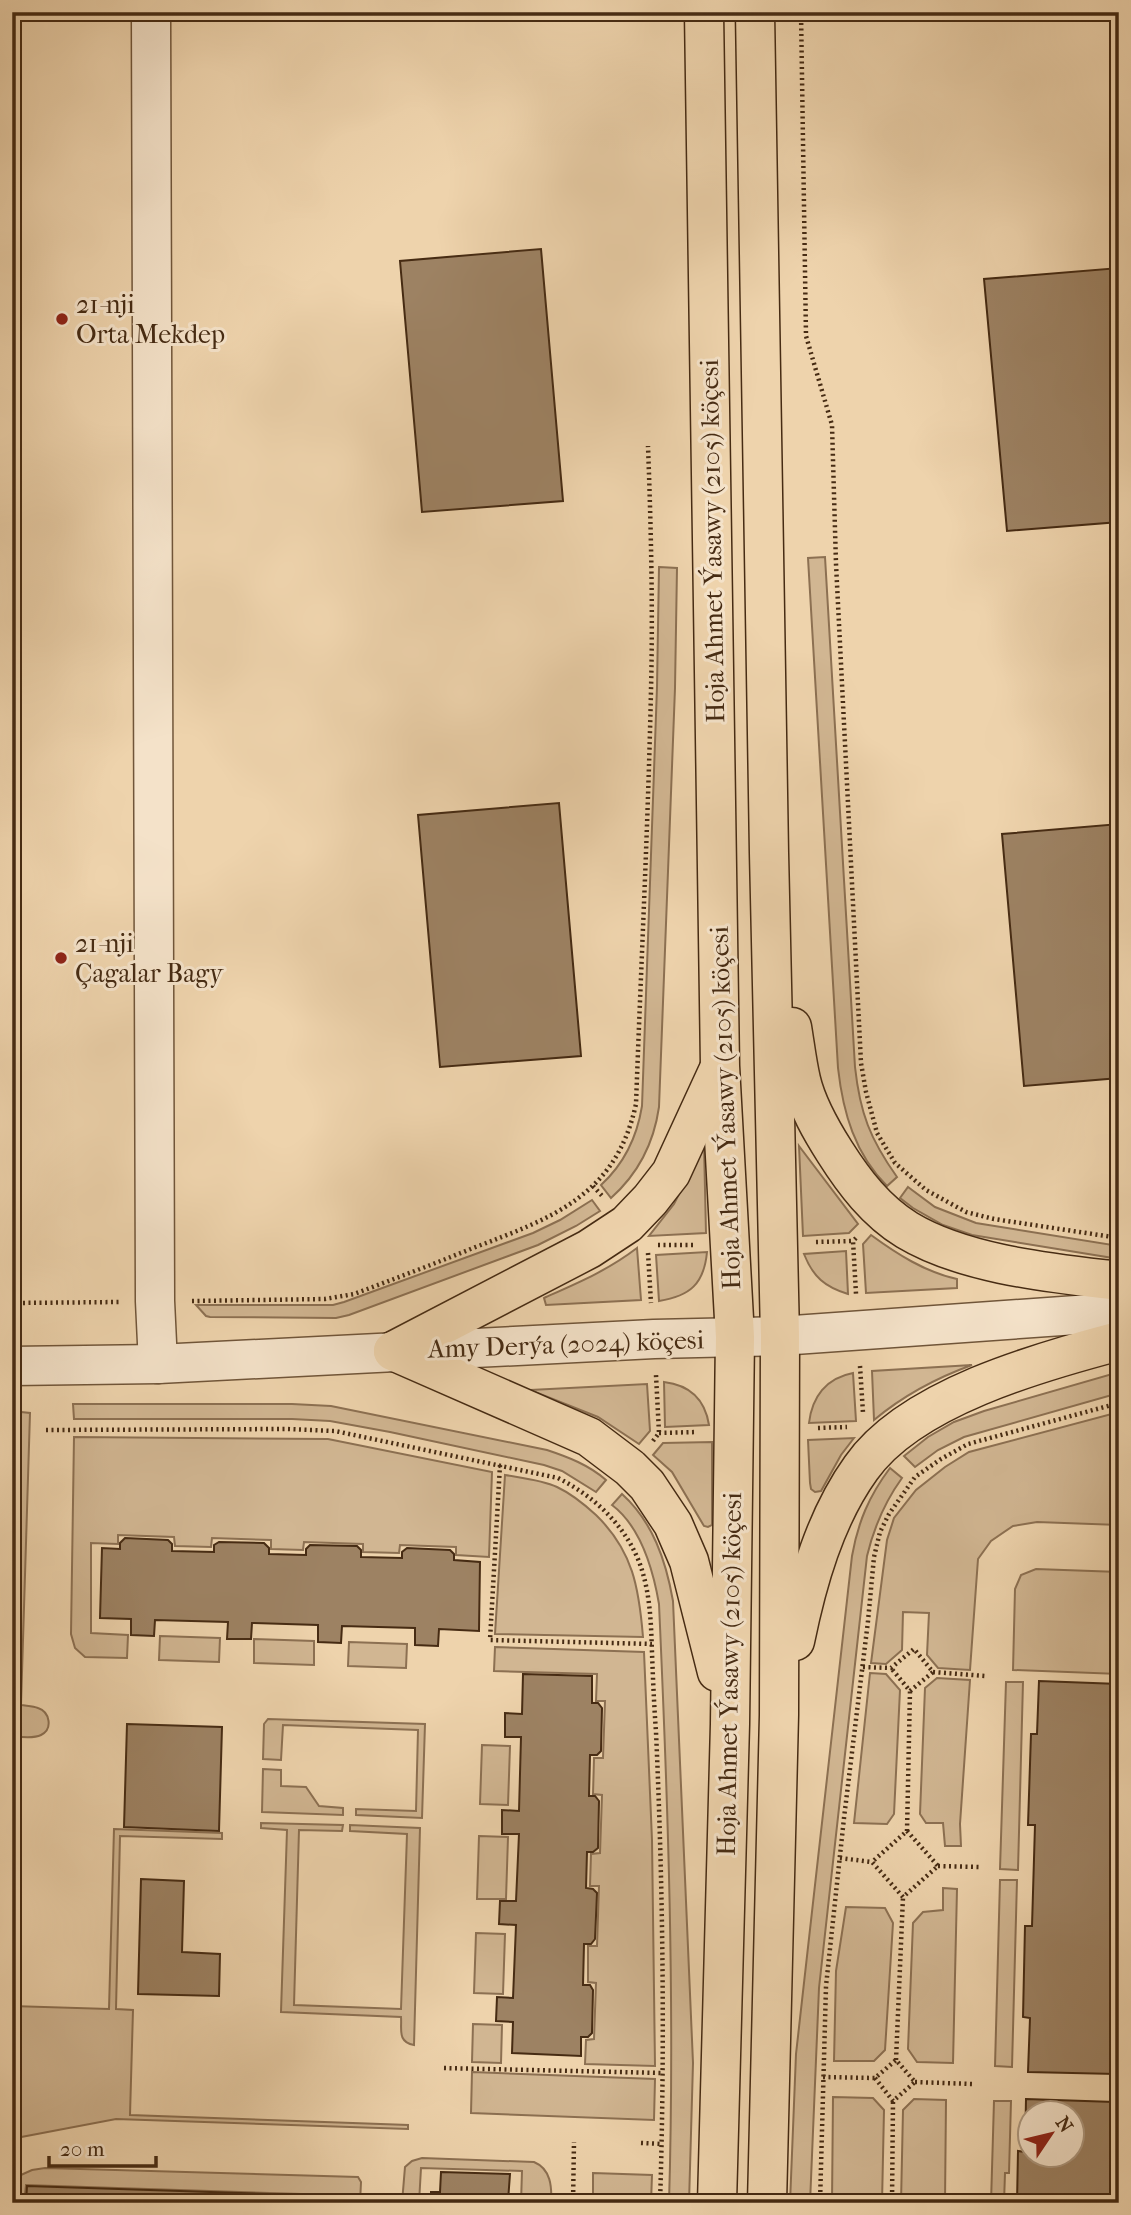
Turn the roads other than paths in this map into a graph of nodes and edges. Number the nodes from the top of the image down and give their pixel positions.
1 (151, 12) edge
2 (704, 12) edge
3 (755, 12) edge
4 (769, 853) junction
5 (720, 1066) junction
6 (1119, 1281) edge
7 (1119, 1312) edge
8 (780, 1336) junction
9 (735, 1337) junction
10 (1119, 1341) edge
11 (393, 1351) junction
12 (158, 1364) junction
13 (12, 1366) edge
14 (779, 1715) junction
15 (730, 1724) junction
16 (717, 2203) edge
17 (768, 2203) edge

1 - 12 street
2 - 5 main road, Hoja Ahmet Ýasawy (2105) köçesi
3 - 4 main road, Hoja Ahmet Ýasawy (2105) köçesi
4 - 6 main road
4 - 8 main road, Hoja Ahmet Ýasawy (2105) köçesi
5 - 9 main road, Hoja Ahmet Ýasawy (2105) köçesi
5 - 11 main road
7 - 8 street, Amy Derýa (2024) köçesi
8 - 9 street, Amy Derýa (2024) köçesi
8 - 14 main road, Hoja Ahmet Ýasawy (2105) köçesi
9 - 11 street, Amy Derýa (2024) köçesi
9 - 15 main road, Hoja Ahmet Ýasawy (2105) köçesi
10 - 14 main road
11 - 12 street, Amy Derýa (2024) köçesi
11 - 15 main road
12 - 13 street, Amy Derýa (2024) köçesi
14 - 17 main road, Hoja Ahmet Ýasawy (2105) köçesi
15 - 16 main road, Hoja Ahmet Ýasawy (2105) köçesi

